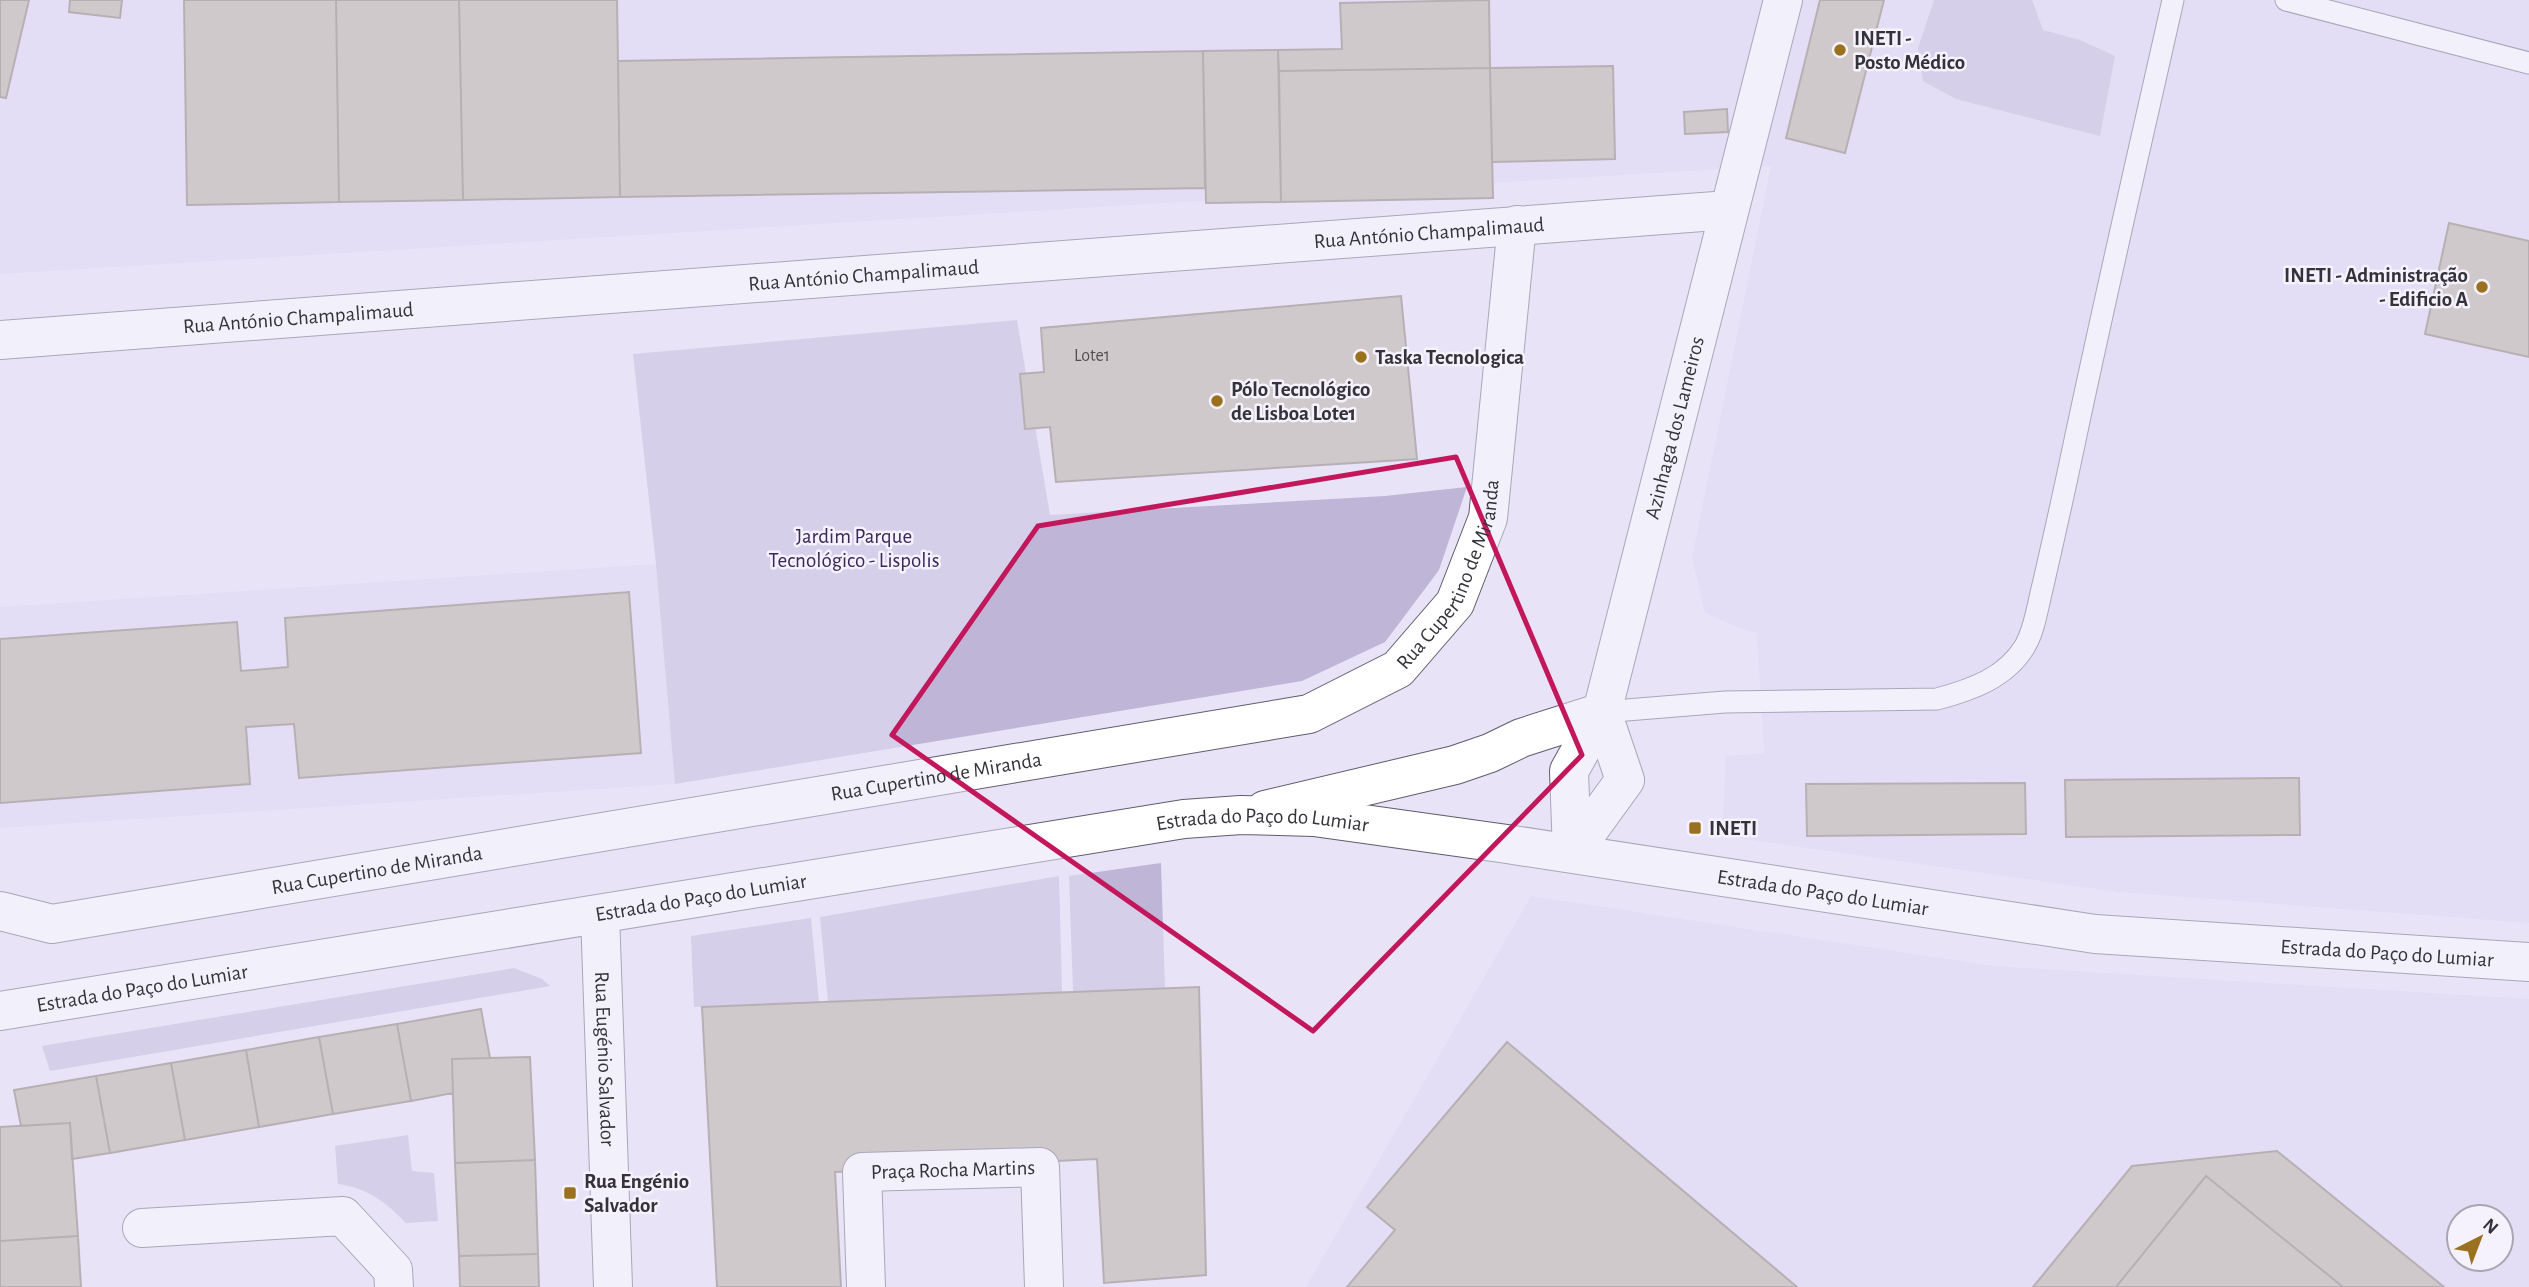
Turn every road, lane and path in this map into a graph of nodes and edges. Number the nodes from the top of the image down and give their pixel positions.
1 (1783, 0) edge
2 (2173, 0) edge
3 (2286, 0) edge
4 (2529, 63) edge
5 (1729, 210) junction
6 (1517, 225) junction
7 (0, 340) edge
8 (1601, 712) junction
9 (1241, 815) junction
10 (1572, 853) junction
11 (0, 911) edge
12 (600, 914) junction
13 (2529, 961) edge
14 (0, 1011) edge
15 (142, 1228) dead end
16 (394, 1287) edge
17 (613, 1287) edge
18 (866, 1287) edge
19 (1044, 1287) edge

1 - 5 street, Azinhaga dos Lameiros
2 - 8 lane
3 - 4 lane
5 - 6 street, Rua António Champalimaud
5 - 8 street, Azinhaga dos Lameiros
6 - 7 street, Rua António Champalimaud
6 - 11 street, Rua Cupertino de Miranda
8 - 9 street
8 - 10 street, Azinhaga dos Lameiros
8 - 10 street
9 - 10 street, Estrada do Paço do Lumiar
9 - 12 street, Estrada do Paço do Lumiar
10 - 13 street, Estrada do Paço do Lumiar
12 - 14 street, Estrada do Paço do Lumiar
12 - 17 street, Rua Eugénio Salvador
15 - 16 street
18 - 19 street, Praça Rocha Martins

